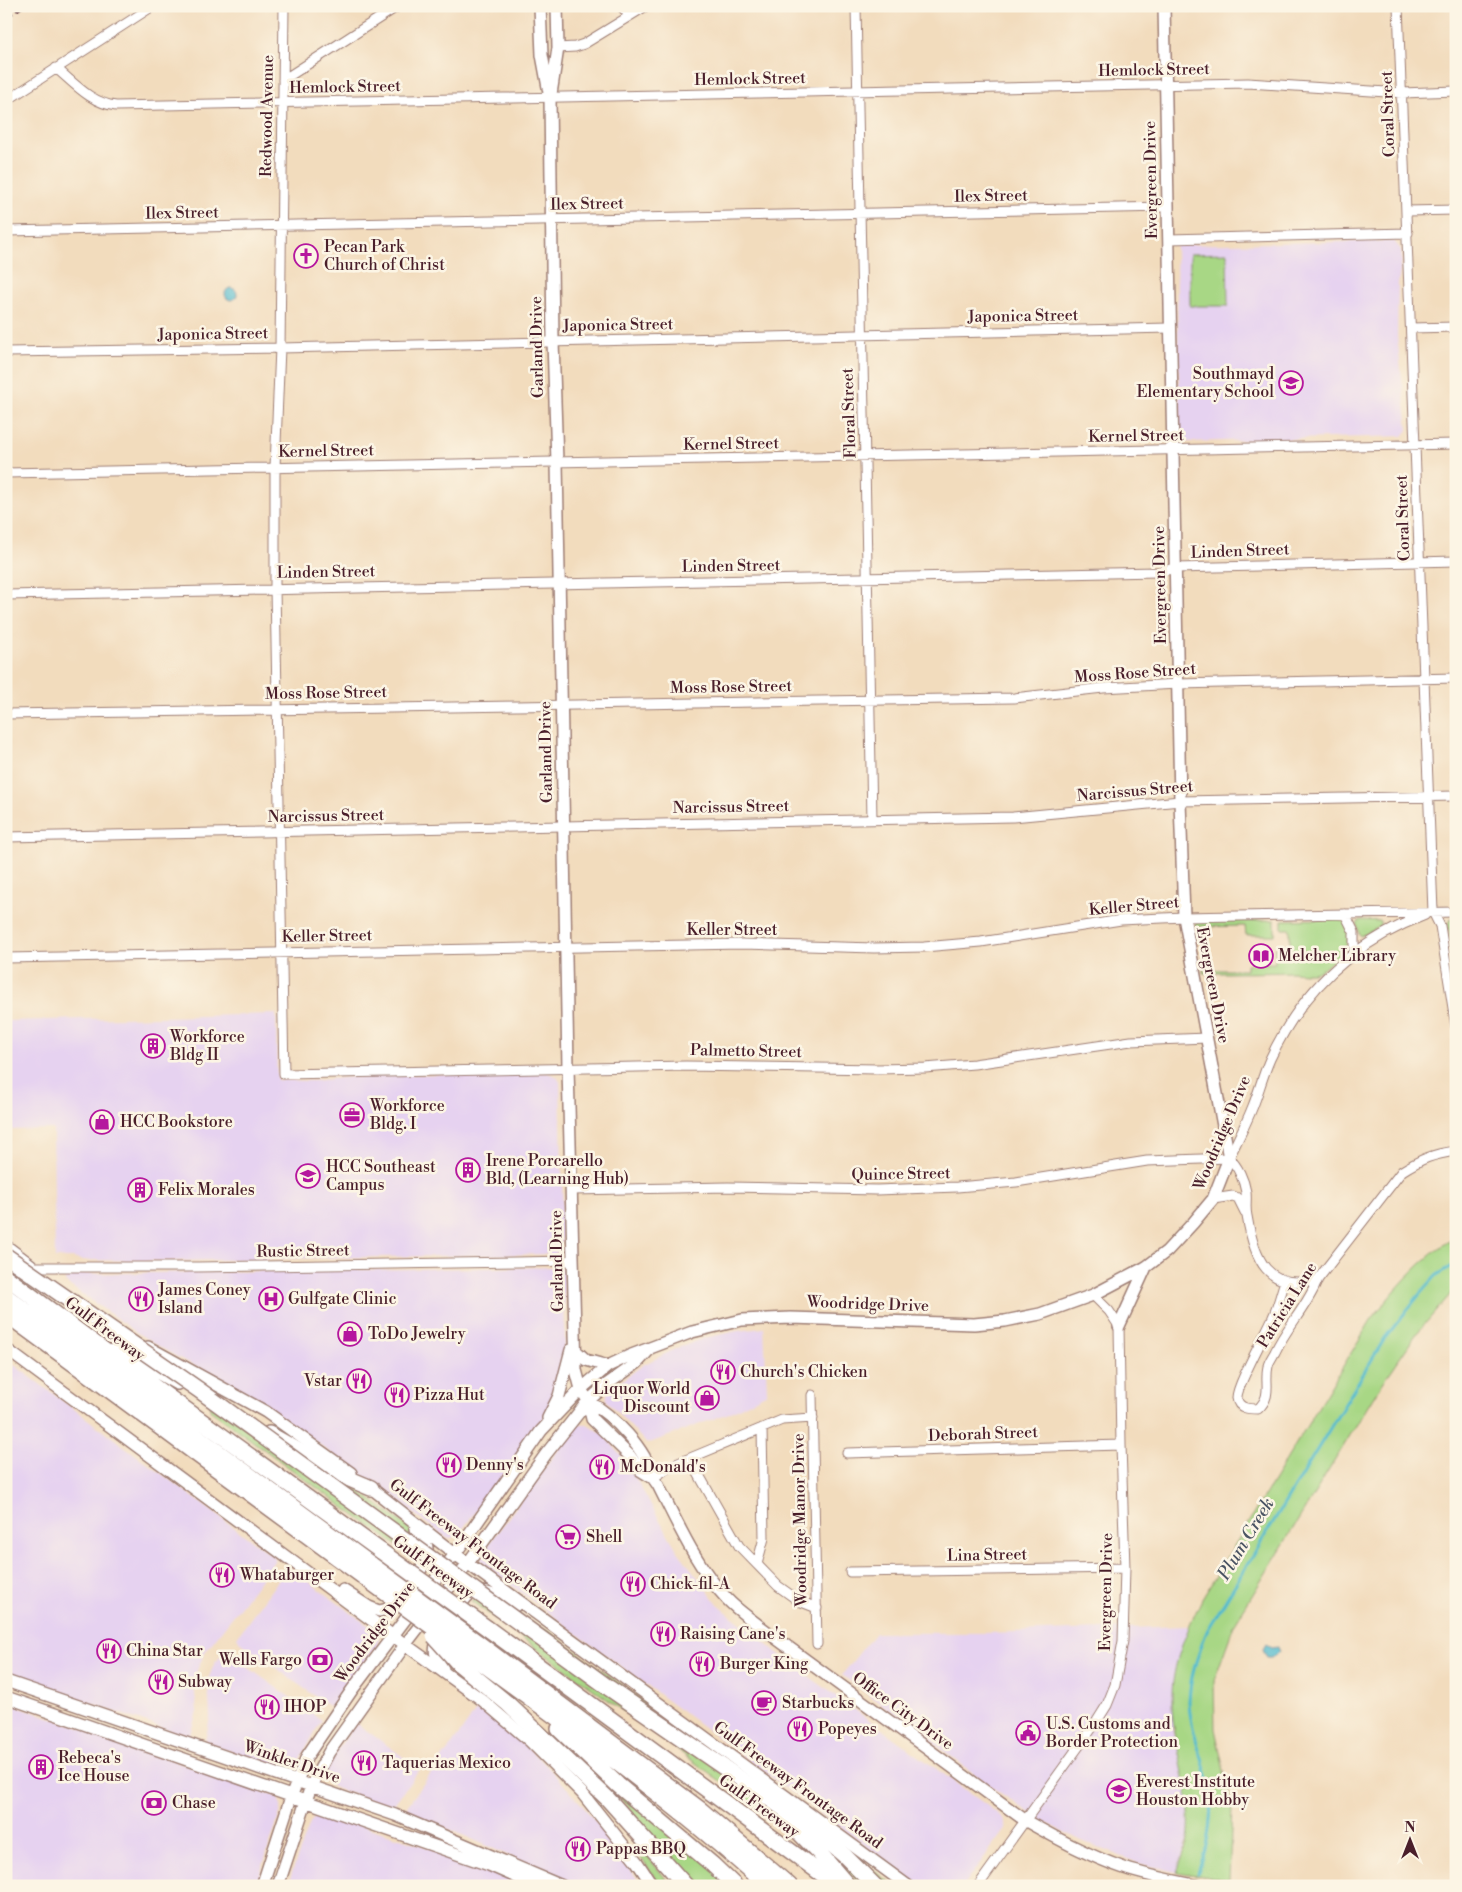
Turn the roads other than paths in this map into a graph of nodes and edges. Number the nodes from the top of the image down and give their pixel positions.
1 (153, 6) edge
2 (284, 6) edge
3 (398, 6) edge
4 (540, 6) edge
5 (557, 6) edge
6 (621, 6) edge
7 (646, 6) edge
8 (856, 6) edge
9 (1164, 6) edge
10 (1398, 6) edge
11 (630, 16) junction
12 (558, 48) junction
13 (56, 68) junction
14 (283, 80) junction
15 (1165, 85) junction
16 (858, 92) junction
17 (1456, 92) edge
18 (1402, 93) junction
19 (550, 98) junction
20 (6, 101) edge
21 (282, 104) junction
22 (1168, 207) junction
23 (1456, 210) edge
24 (1407, 211) junction
25 (861, 213) junction
26 (551, 220) junction
27 (280, 226) junction
28 (6, 231) edge
29 (1408, 232) junction
30 (1168, 239) junction
31 (1456, 327) edge
32 (1170, 328) junction
33 (1411, 328) junction
34 (862, 335) junction
35 (552, 341) junction
36 (280, 348) junction
37 (6, 352) edge
38 (1456, 444) edge
39 (1415, 445) junction
40 (1173, 450) junction
41 (865, 456) junction
42 (557, 462) junction
43 (275, 467) junction
44 (6, 473) edge
45 (1419, 561) junction
46 (1456, 561) edge
47 (1176, 568) junction
48 (868, 578) junction
49 (559, 584) junction
50 (275, 588) junction
51 (6, 595) edge
52 (1424, 678) junction
53 (1456, 678) edge
54 (1178, 684) junction
55 (871, 700) junction
56 (561, 704) junction
57 (277, 709) junction
58 (6, 714) edge
59 (1428, 796) junction
60 (1456, 796) edge
61 (1180, 801) junction
62 (872, 819) junction
63 (564, 826) junction
64 (280, 831) junction
65 (6, 837) edge
66 (1432, 912) junction
67 (1456, 912) edge
68 (1345, 914) junction
69 (1184, 917) junction
70 (566, 946) junction
71 (281, 952) junction
72 (1354, 954) junction
73 (6, 958) edge
74 (1456, 1027) edge
75 (1207, 1038) junction
76 (568, 1068) junction
77 (1456, 1151) edge
78 (1229, 1158) junction
79 (572, 1190) junction
80 (1214, 1199) junction
81 (1246, 1214) junction
82 (6, 1246) edge
83 (6, 1256) edge
84 (573, 1261) junction
85 (34, 1267) junction
86 (1146, 1267) junction
87 (6, 1277) edge
88 (1318, 1279) junction
89 (1286, 1281) junction
90 (1093, 1295) junction
91 (6, 1296) edge
92 (6, 1314) edge
93 (1119, 1326) junction
94 (574, 1344) junction
95 (6, 1348) edge
96 (101, 1348) junction
97 (649, 1350) junction
98 (608, 1366) junction
99 (581, 1389) junction
100 (812, 1395) dead end
101 (588, 1400) junction
102 (813, 1418) junction
103 (762, 1428) junction
104 (541, 1431) junction
105 (1120, 1444) junction
106 (847, 1453) dead end
107 (690, 1458) junction
108 (653, 1478) junction
109 (371, 1488) junction
110 (404, 1514) junction
111 (455, 1554) junction
112 (293, 1560) junction
113 (468, 1563) junction
114 (757, 1564) junction
115 (1125, 1568) junction
116 (369, 1572) junction
117 (850, 1572) dead end
118 (817, 1608) junction
119 (543, 1619) junction
120 (392, 1635) junction
121 (817, 1644) dead end
122 (405, 1645) junction
123 (468, 1653) junction
124 (451, 1678) junction
125 (6, 1681) edge
126 (24, 1687) junction
127 (517, 1688) junction
128 (6, 1697) edge
129 (18, 1701) junction
130 (88, 1725) junction
131 (135, 1725) junction
132 (160, 1733) junction
133 (197, 1746) junction
134 (154, 1748) junction
135 (192, 1761) junction
136 (297, 1782) junction
137 (311, 1786) junction
138 (755, 1789) junction
139 (291, 1797) junction
140 (306, 1802) junction
141 (1026, 1821) junction
142 (262, 1886) edge
143 (278, 1886) edge
144 (537, 1886) edge
145 (562, 1886) edge
146 (653, 1886) edge
147 (686, 1886) edge
148 (735, 1886) edge
149 (767, 1886) edge
150 (790, 1886) edge
151 (838, 1886) edge
152 (848, 1886) edge
153 (875, 1886) edge
154 (908, 1886) edge
155 (978, 1886) edge
156 (1199, 1886) edge

1 - 13 street
2 - 14 street, Redwood Avenue
3 - 14 street
4 - 19 main road, Garland Drive
5 - 12 main road, Garland Drive
6 - 11 street
7 - 11 street
8 - 16 street, Floral Street
9 - 15 main road, Evergreen Drive
10 - 18 street, Coral Street
11 - 12 street
12 - 19 main road, Garland Drive
13 - 20 street
13 - 21 street, Hemlock Street
14 - 21 street, Redwood Avenue
15 - 16 street, Hemlock Street
15 - 18 street, Hemlock Street
15 - 22 main road, Evergreen Drive
16 - 19 street, Hemlock Street
16 - 25 street, Floral Street
17 - 18 street, Hemlock Street
18 - 24 street, Coral Street
19 - 21 street, Hemlock Street
19 - 26 main road, Garland Drive
21 - 27 street, Redwood Avenue
22 - 25 street, Ilex Street
22 - 30 main road, Evergreen Drive
23 - 24 street
24 - 29 street, Coral Street
25 - 26 street, Ilex Street
25 - 34 street, Floral Street
26 - 27 street, Ilex Street
26 - 35 main road, Garland Drive
27 - 28 street, Ilex Street
27 - 36 street, Redwood Avenue
29 - 30 street
29 - 33 street, Coral Street
30 - 32 main road, Evergreen Drive
31 - 33 street
32 - 34 street, Japonica Street
32 - 40 main road, Evergreen Drive
33 - 39 street, Coral Street
34 - 35 street, Japonica Street
34 - 41 street, Floral Street
35 - 36 street, Japonica Street
35 - 42 main road, Garland Drive
36 - 37 street, Japonica Street
36 - 43 street
38 - 39 street, Kernel Street
39 - 40 street, Kernel Street
39 - 45 street, Coral Street
40 - 41 street, Kernel Street
40 - 47 main road, Evergreen Drive
41 - 42 street, Kernel Street
41 - 48 street, Floral Street
42 - 43 street, Kernel Street
42 - 49 main road, Garland Drive
43 - 44 street, Kernel Street
43 - 50 street
45 - 46 street, Linden Street
45 - 47 street, Linden Street
45 - 52 street, Coral Street
47 - 48 street, Linden Street
47 - 54 main road, Evergreen Drive
48 - 49 street, Linden Street
48 - 55 street, Floral Street
49 - 50 street, Linden Street
49 - 56 main road, Garland Drive
50 - 51 street, Linden Street
50 - 57 street
52 - 53 street, Moss Rose Street
52 - 54 street, Moss Rose Street
52 - 59 street, Coral Street
54 - 55 street, Moss Rose Street
54 - 61 main road, Evergreen Drive
55 - 56 street, Moss Rose Street
55 - 62 street, Floral Street
56 - 57 street, Moss Rose Street
56 - 63 main road, Garland Drive
57 - 58 street, Moss Rose Street
57 - 64 street
59 - 60 street, Narcissus Street
59 - 61 street, Narcissus Street
59 - 66 street, Coral Street
61 - 62 street, Narcissus Street
61 - 69 main road, Evergreen Drive
62 - 63 street, Narcissus Street
63 - 64 street, Narcissus Street
63 - 70 main road, Garland Drive
64 - 65 street, Narcissus Street
64 - 71 street
66 - 67 street, Keller Street
66 - 68 street, Keller Street
66 - 72 street, Woodridge Drive
66 - 74 street, Coral Street
68 - 69 street, Keller Street
68 - 72 street
69 - 70 street, Keller Street
69 - 75 main road, Evergreen Drive
70 - 71 street, Keller Street
70 - 76 main road, Garland Drive
71 - 73 street, Keller Street
71 - 76 street, Palmetto Street
72 - 78 street, Woodridge Drive
75 - 76 street, Palmetto Street
75 - 78 main road, Evergreen Drive
76 - 79 main road, Garland Drive
77 - 88 street, Patricia Lane
78 - 79 street, Quince Street
78 - 80 main road, Woodridge Drive
78 - 81 street
79 - 84 main road, Garland Drive
80 - 81 street
80 - 86 main road, Woodridge Drive
81 - 89 street
82 - 85 main road, Gulf Freeway Frontage Road
83 - 138 highway, bridge
84 - 85 street, Rustic Street
84 - 94 main road, Garland Drive
85 - 109 main road, Gulf Freeway Frontage Road
86 - 90 main road, Woodridge Drive
86 - 93 main road
87 - 96 highway, Gulf Freeway
88 - 89 street
88 - 89 street, Patricia Lane
90 - 93 street
90 - 97 main road, Woodridge Drive
91 - 116 highway, Gulf Freeway
92 - 116 highway, Gulf Freeway
93 - 105 street, Evergreen Drive
94 - 98 main road
94 - 99 main road, Garland Drive
94 - 104 main road
95 - 112 main road
96 - 109 highway
96 - 151 highway, Gulf Freeway, bridge
97 - 98 main road, Woodridge Drive
97 - 101 main road, Woodridge Drive
98 - 99 main road, Woodridge Drive
99 - 101 main road, Garland Drive
99 - 104 main road, Woodridge Drive
100 - 102 street, Woodridge Manor Drive
101 - 108 main road, Office City Drive
101 - 113 main road, Woodridge Drive
102 - 103 street
102 - 118 street, Woodridge Manor Drive
103 - 107 street
103 - 114 street
104 - 111 main road, Woodridge Drive
105 - 106 street, Deborah Street
105 - 115 street, Evergreen Drive
107 - 108 street
107 - 114 street
108 - 141 main road, Office City Drive
109 - 110 main road, Gulf Freeway Frontage Road
110 - 111 main road, Gulf Freeway Frontage Road
110 - 112 main road
111 - 113 main road, Gulf Freeway Frontage Road
111 - 120 main road, Woodridge Drive
112 - 120 main road
113 - 119 main road, Gulf Freeway Frontage Road
113 - 122 main road, Woodridge Drive
114 - 118 street
115 - 117 street, Lina Street
115 - 141 street, Evergreen Drive
116 - 123 highway, Gulf Freeway, bridge
116 - 123 highway, Gulf Freeway, bridge
118 - 121 street, Woodridge Manor Drive
119 - 124 main road
119 - 154 main road, Gulf Freeway Frontage Road
120 - 122 main road
120 - 136 main road, Woodridge Drive
122 - 124 main road
122 - 137 main road, Woodridge Drive
123 - 127 highway, Gulf Freeway
123 - 147 highway
123 - 150 highway, Gulf Freeway
124 - 146 main road
125 - 126 main road, Winkler Drive
126 - 129 main road
126 - 131 main road, Winkler Drive
127 - 148 highway
127 - 149 highway, Gulf Freeway
128 - 129 main road, Winkler Drive
129 - 130 main road, Winkler Drive
130 - 131 main road
130 - 134 main road, Winkler Drive
131 - 132 main road, Winkler Drive
132 - 133 main road, Winkler Drive
132 - 134 main road
133 - 135 main road
133 - 136 main road, Winkler Drive
134 - 135 main road, Winkler Drive
135 - 139 main road, Winkler Drive
136 - 137 main road, Winkler Drive
136 - 139 main road, Woodridge Drive
137 - 140 main road, Woodridge Drive
137 - 145 main road, Winkler Drive
138 - 152 highway
138 - 153 highway
139 - 140 main road, Winkler Drive
139 - 142 main road, Woodridge Drive
140 - 143 main road, Woodridge Drive
140 - 144 main road, Winkler Drive
141 - 155 street, Evergreen Drive
141 - 156 main road, Office City Drive

